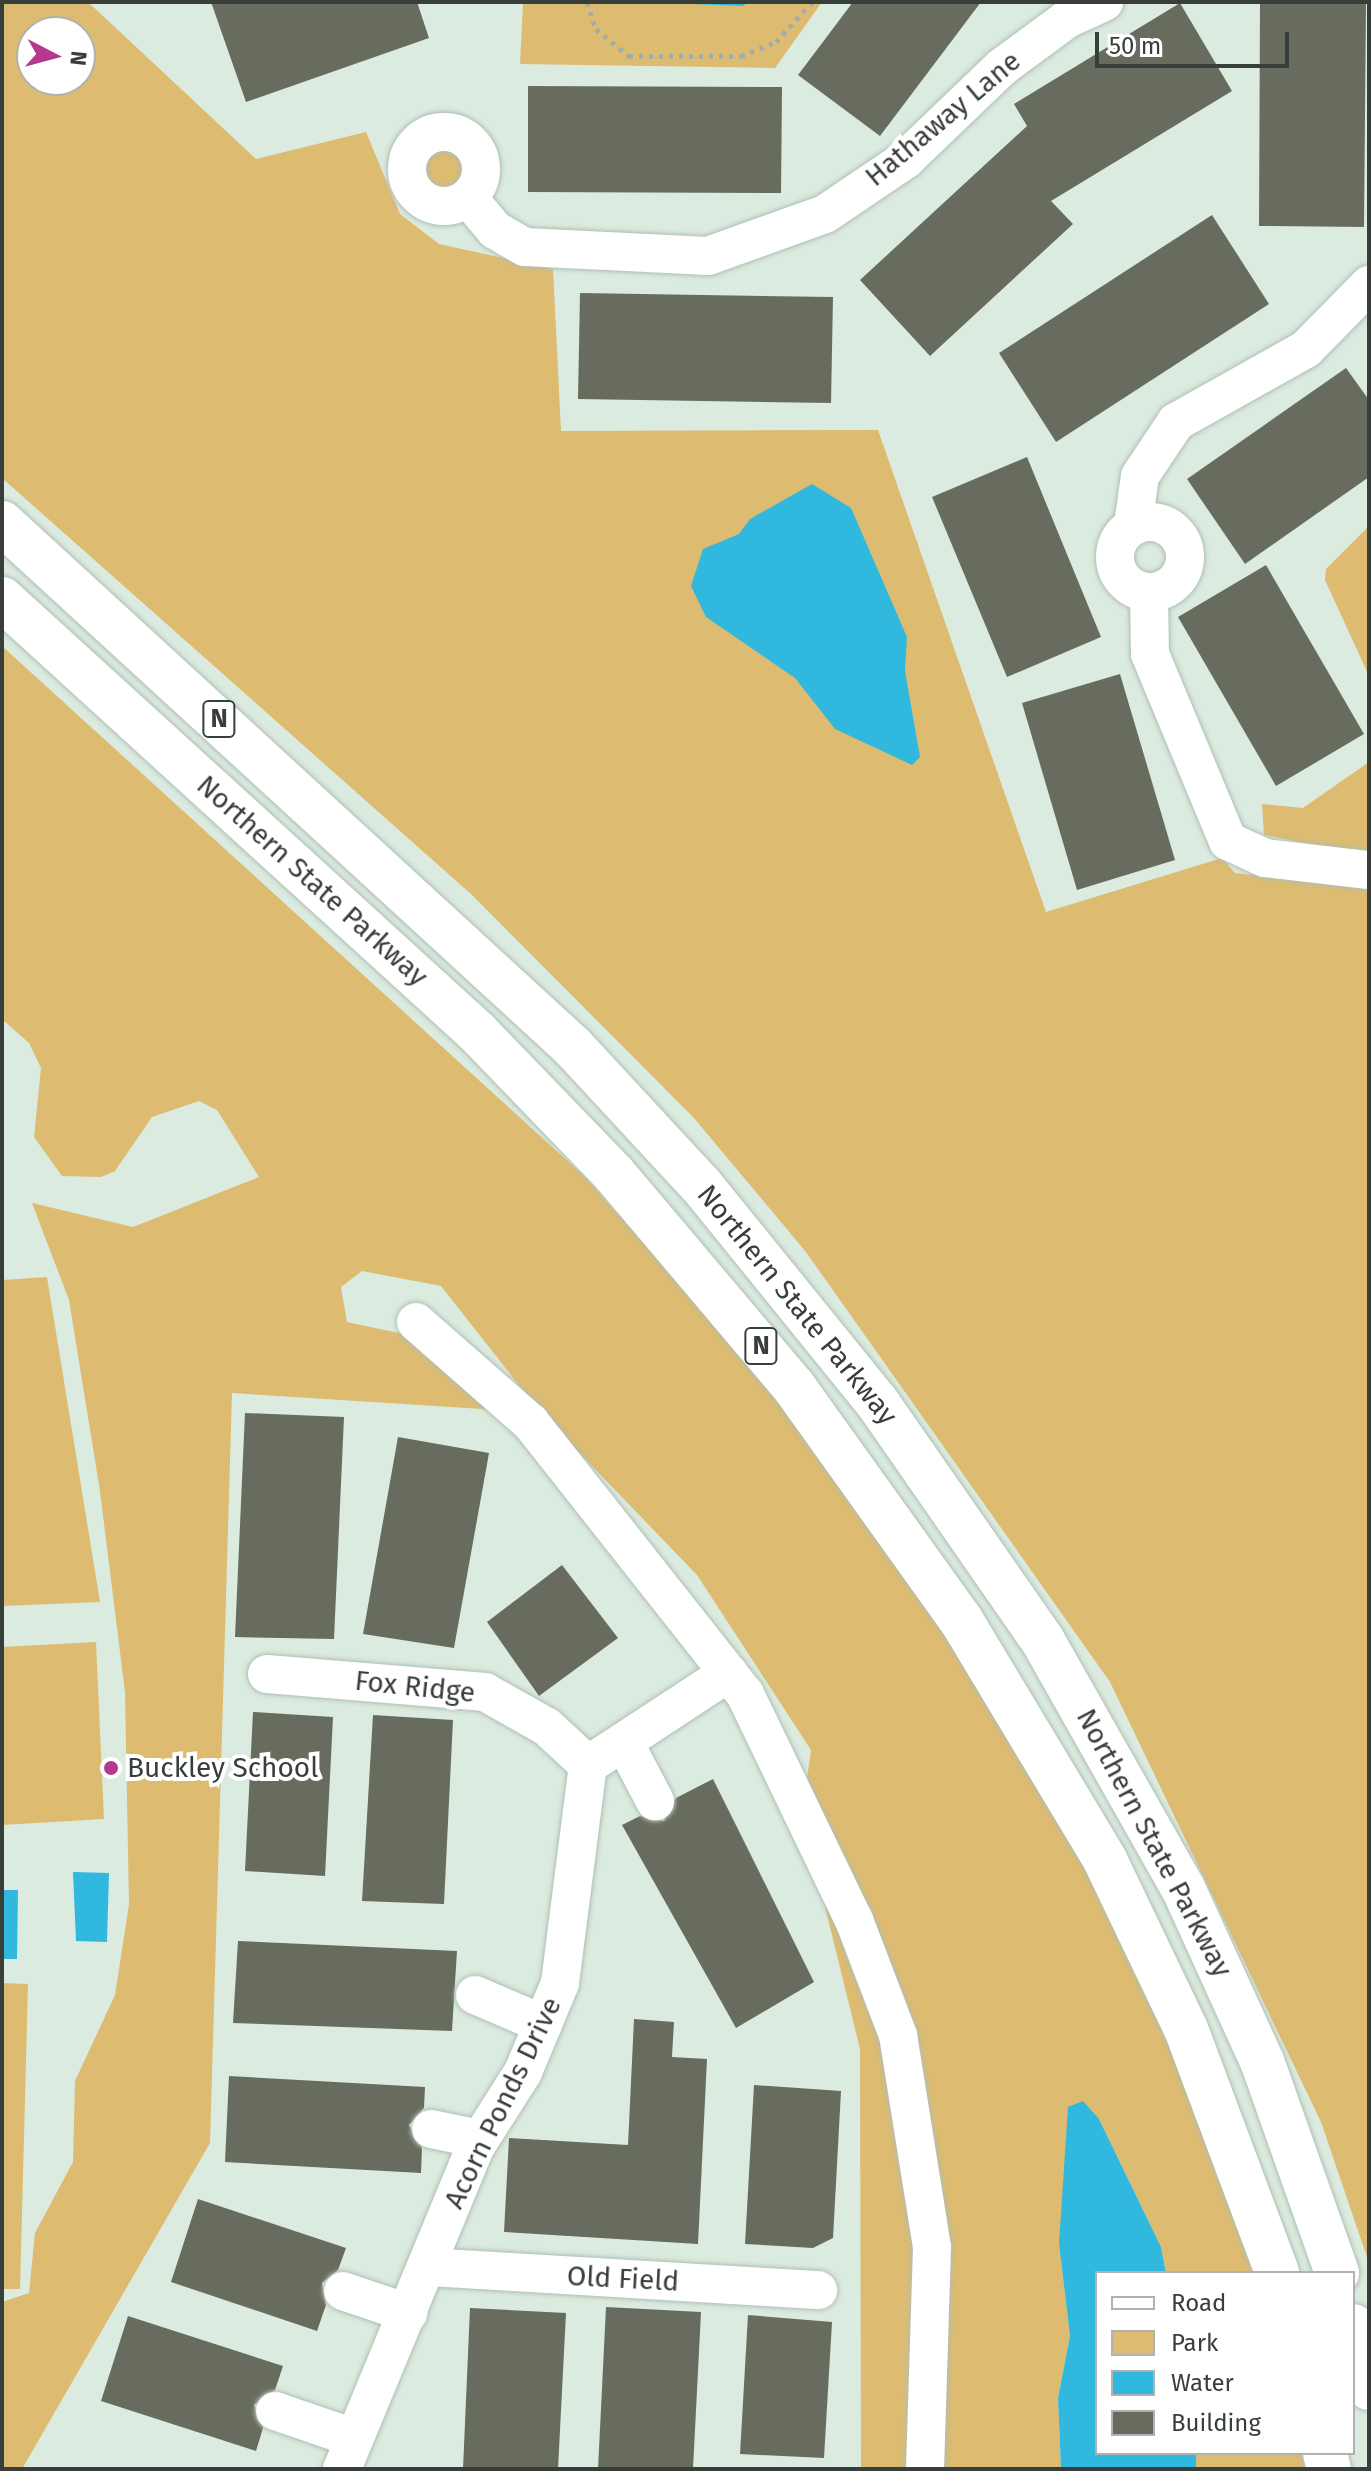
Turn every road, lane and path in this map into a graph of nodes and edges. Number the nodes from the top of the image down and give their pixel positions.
1 (587, 2) edge
2 (812, 2) edge
3 (1104, 2) edge
4 (468, 198) dead end
5 (1369, 285) edge
6 (2, 523) edge
7 (1133, 525) junction
8 (1149, 592) junction
9 (2, 599) edge
10 (1369, 870) edge
11 (416, 1322) dead end
12 (728, 1673) junction
13 (267, 1674) dead end
14 (624, 1742) junction
15 (588, 1765) junction
16 (655, 1801) dead end
17 (475, 1995) dead end
18 (543, 2024) junction
19 (431, 2129) dead end
20 (480, 2139) junction
21 (428, 2267) junction
22 (1276, 2271) edge
23 (1336, 2271) edge
24 (818, 2290) dead end
25 (343, 2291) dead end
26 (408, 2313) junction
27 (1355, 2334) edge
28 (1369, 2388) edge
29 (275, 2411) dead end
30 (348, 2454) edge
31 (925, 2469) edge

1 - 2 path
3 - 4 street, Hathaway Lane
5 - 7 street
6 - 23 highway, Northern State Parkway / N
7 - 8 street
7 - 8 street
8 - 10 street
9 - 22 highway, Northern State Parkway / N
11 - 12 street
12 - 14 street
12 - 31 street
13 - 15 street, Fox Ridge
14 - 15 street
14 - 16 street
15 - 18 street, Acorn Ponds Drive
17 - 18 street
18 - 20 street, Acorn Ponds Drive
19 - 20 street
20 - 21 street, Acorn Ponds Drive
21 - 24 street, Old Field
21 - 26 street, Acorn Ponds Drive
25 - 26 street
26 - 30 street, Acorn Ponds Drive
27 - 28 highway
29 - 30 street

